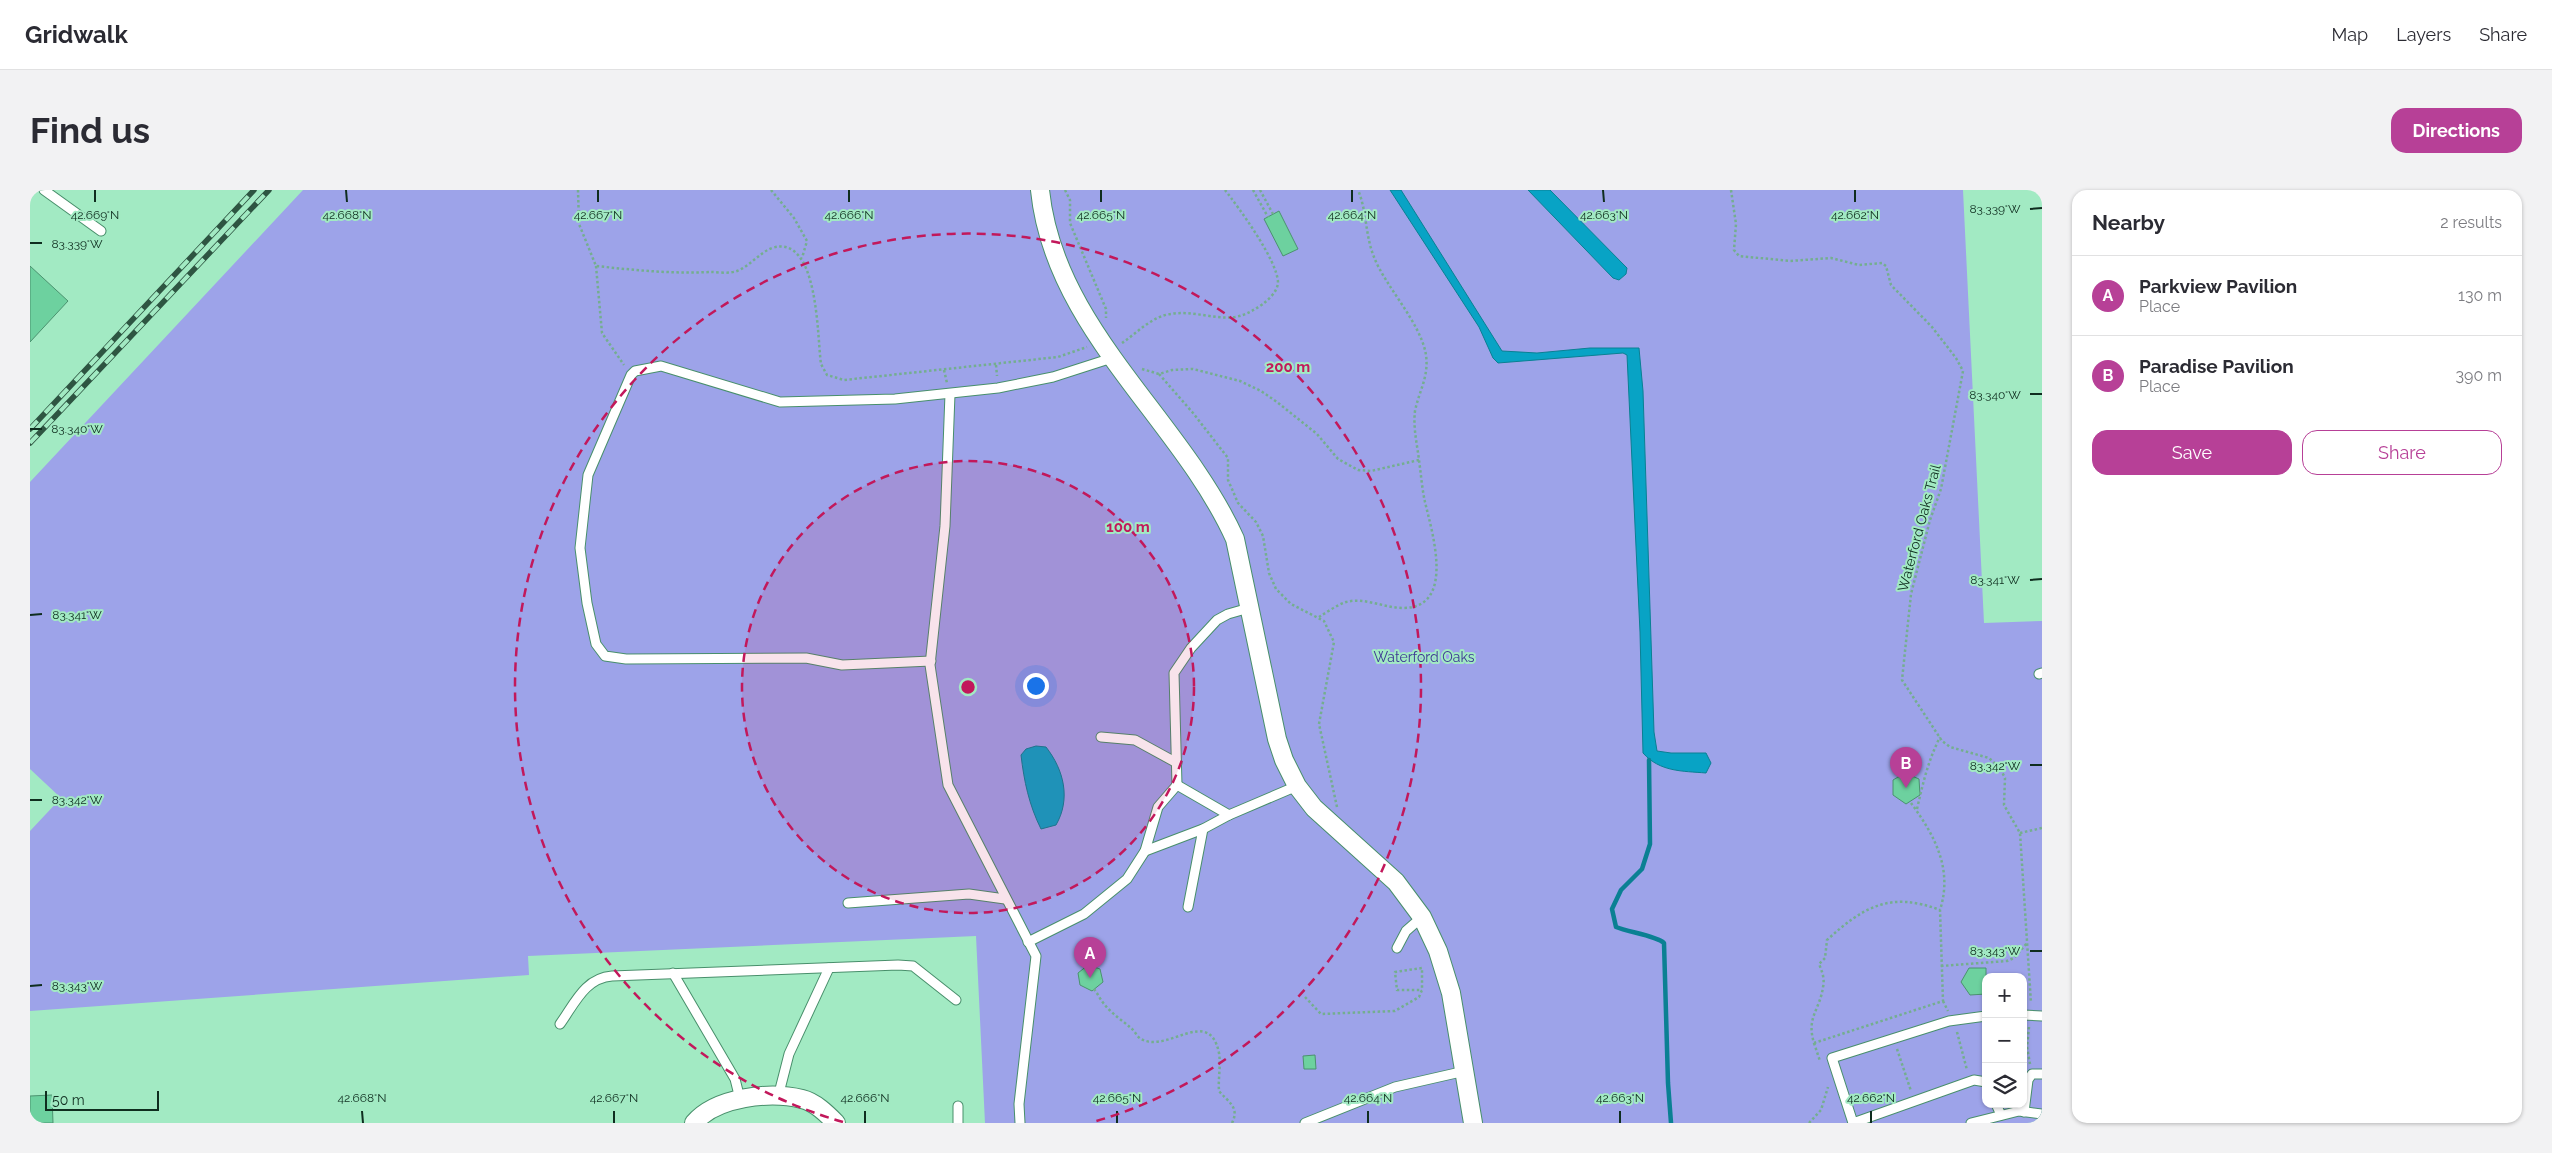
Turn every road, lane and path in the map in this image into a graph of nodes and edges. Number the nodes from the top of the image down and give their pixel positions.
1 (44, 190) edge
2 (578, 190) edge
3 (771, 190) edge
4 (1040, 190) edge
5 (1066, 190) edge
6 (1225, 190) edge
7 (1253, 190) edge
8 (1260, 190) edge
9 (1358, 190) edge
10 (1731, 190) edge
11 (1273, 214) dead end
12 (1268, 217) dead end
13 (101, 232) dead end
14 (802, 259) junction
15 (596, 266) junction
16 (1101, 331) junction
17 (1115, 352) junction
18 (1140, 368) dead end
19 (1159, 374) junction
20 (631, 375) junction
21 (950, 394) junction
22 (1419, 460) junction
23 (1249, 608) junction
24 (1319, 617) junction
25 (930, 661) junction
26 (1101, 737) dead end
27 (1940, 738) junction
28 (1177, 763) junction
29 (1177, 785) junction
30 (1296, 786) junction
31 (1911, 803) dead end
32 (1337, 809) dead end
33 (1917, 811) junction
34 (1229, 815) junction
35 (2042, 828) edge
36 (1203, 829) junction
37 (2020, 833) junction
38 (1144, 851) junction
39 (1005, 899) junction
40 (848, 903) dead end
41 (1188, 907) dead end
42 (1940, 910) junction
43 (1422, 916) junction
44 (1028, 942) junction
45 (2027, 942) junction
46 (1397, 948) dead end
47 (1941, 966) junction
48 (829, 968) junction
49 (673, 973) junction
50 (1094, 989) dead end
51 (1422, 990) junction
52 (1305, 997) dead end
53 (956, 1000) dead end
54 (1943, 1001) junction
55 (2030, 1003) junction
56 (2036, 1004) dead end
57 (2027, 1013) edge
58 (1982, 1016) edge
59 (2027, 1016) edge
60 (2042, 1016) edge
61 (2026, 1018) edge
62 (1888, 1019) junction
63 (1953, 1020) junction
64 (560, 1024) dead end
65 (1894, 1039) junction
66 (1814, 1043) junction
67 (1823, 1069) dead end
68 (1466, 1071) junction
69 (2032, 1074) junction
70 (2042, 1074) edge
71 (1970, 1082) junction
72 (1982, 1082) edge
73 (1828, 1086) dead end
74 (778, 1097) junction
75 (740, 1099) junction
76 (1914, 1102) junction
77 (958, 1106) dead end
78 (1998, 1108) edge
79 (2024, 1112) junction
80 (2042, 1114) edge
81 (2001, 1115) junction
82 (694, 1123) edge
83 (836, 1123) edge
84 (958, 1123) edge
85 (1020, 1123) edge
86 (1232, 1123) edge
87 (1304, 1123) edge
88 (1473, 1123) edge
89 (1809, 1123) edge
90 (1853, 1123) edge
91 (1971, 1123) edge

1 - 13 lane
2 - 15 path
3 - 14 path
4 - 16 street
5 - 16 path
6 - 17 path
7 - 12 path
8 - 11 path
9 - 22 path
10 - 27 path, Waterford Oaks Trail
14 - 15 path
14 - 16 path
15 - 20 path
16 - 17 street
17 - 21 lane
17 - 23 street
18 - 19 path
19 - 22 path
19 - 24 path
20 - 21 lane
20 - 25 lane
21 - 25 lane
22 - 24 path
23 - 28 lane
23 - 30 street
24 - 32 path
25 - 39 lane
26 - 28 lane
27 - 33 path
27 - 37 path, Waterford Oaks Trail
28 - 29 lane
29 - 34 lane
29 - 38 lane
30 - 34 lane
30 - 43 street
31 - 33 path
33 - 42 path
34 - 36 lane
35 - 37 path
36 - 38 lane
36 - 41 lane
37 - 45 path, Waterford Oaks Trail
38 - 44 lane
39 - 40 lane
39 - 44 lane
42 - 47 path
42 - 66 path
43 - 46 lane
43 - 68 street
44 - 85 lane
45 - 47 path
45 - 55 path, Waterford Oaks Trail
47 - 54 path
48 - 49 lane
48 - 53 lane
48 - 74 lane
49 - 64 lane
49 - 75 lane
50 - 86 path
51 - 51 path
51 - 52 path
54 - 62 path
54 - 63 path
55 - 56 path
55 - 57 path, Waterford Oaks Trail
58 - 63 lane
59 - 60 lane
61 - 69 path, Waterford Oaks Trail
62 - 65 path
62 - 66 path
63 - 65 lane
63 - 71 path
65 - 76 path
65 - 90 lane
66 - 67 path
68 - 87 lane
68 - 88 street
69 - 70 lane
69 - 79 lane
71 - 72 lane
71 - 76 lane
73 - 89 path
74 - 75 street
74 - 83 street
75 - 82 street
76 - 90 lane
77 - 84 lane
78 - 81 lane
79 - 80 lane
79 - 81 lane
81 - 91 lane

